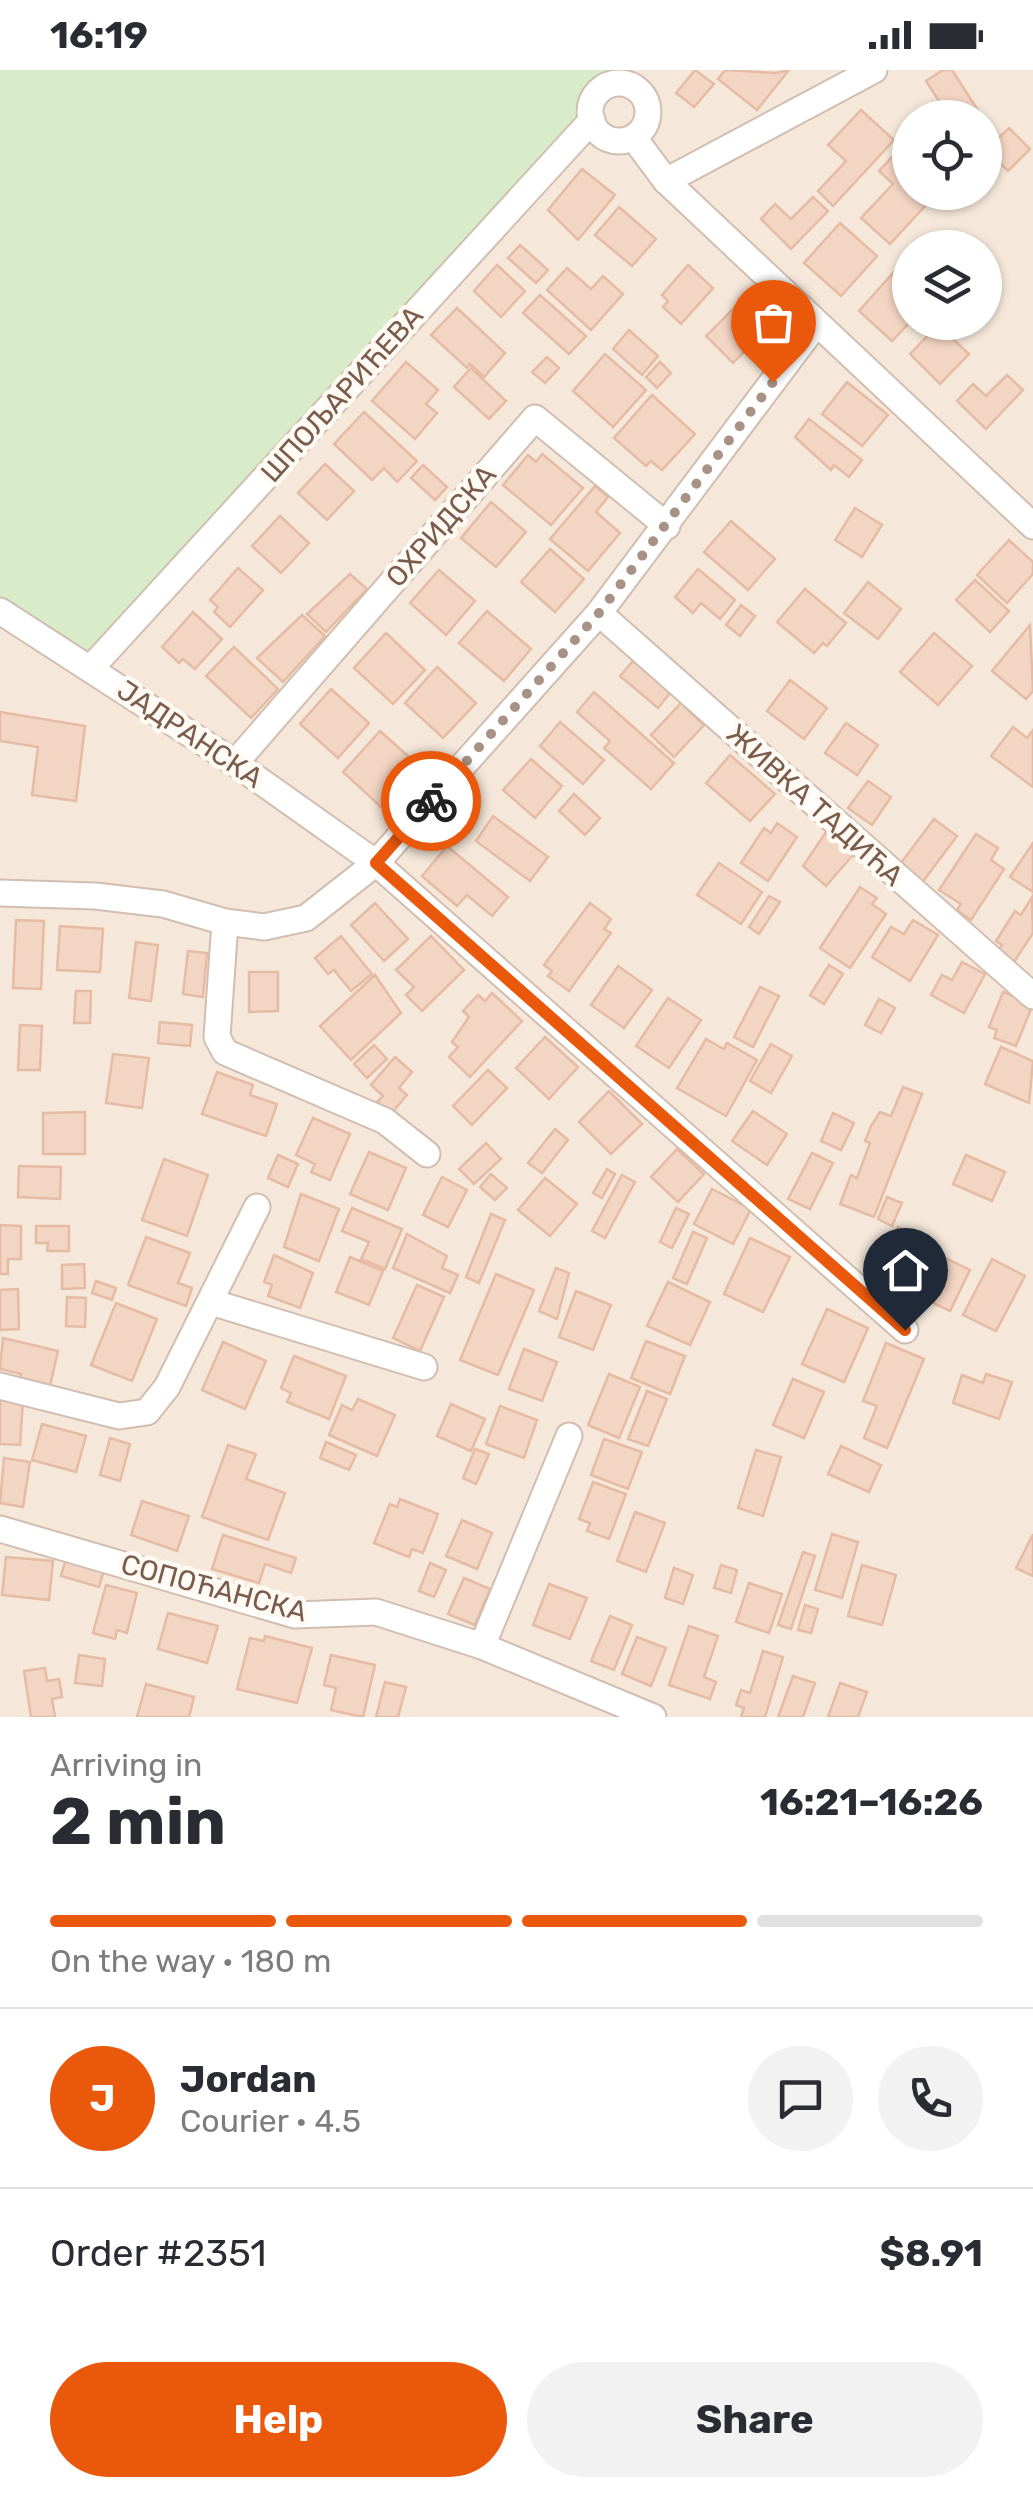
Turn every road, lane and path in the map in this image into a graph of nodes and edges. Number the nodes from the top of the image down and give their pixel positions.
1 (874, 70) edge
2 (634, 78) edge
3 (592, 120) junction
4 (634, 138) junction
5 (666, 180) junction
6 (816, 324) junction
7 (667, 526) junction
8 (1033, 526) edge
9 (0, 611) edge
10 (599, 613) junction
11 (92, 668) junction
12 (235, 764) junction
13 (376, 863) junction
14 (0, 892) edge
15 (225, 922) junction
16 (1033, 996) edge
17 (428, 1154) dead end
18 (257, 1207) dead end
19 (211, 1302) junction
20 (905, 1330) dead end
21 (424, 1366) dead end
22 (0, 1386) edge
23 (569, 1436) dead end
24 (0, 1528) edge
25 (482, 1646) junction
26 (652, 1717) edge

1 - 5 street
2 - 3 street
2 - 4 street
3 - 4 street
3 - 11 street, ШПОЉАРИЋЕВА
4 - 5 street
5 - 6 street
6 - 7 street
6 - 8 street
7 - 10 street
7 - 12 street, ОХРИДСКА
9 - 11 street, ЈАДРАНСКА
10 - 13 street
10 - 16 street, ЖИВКА ТАДИЋА
11 - 12 street, ЈАДРАНСКА
12 - 13 street, ЈАДРАНСКА
13 - 15 street
13 - 20 street, ЈАДРАНСКА
14 - 15 street
15 - 17 street
18 - 19 street
19 - 21 street
19 - 22 street
23 - 25 street
24 - 25 street, СОПОЋАНСКА
25 - 26 street, СОПОЋАНСКА

